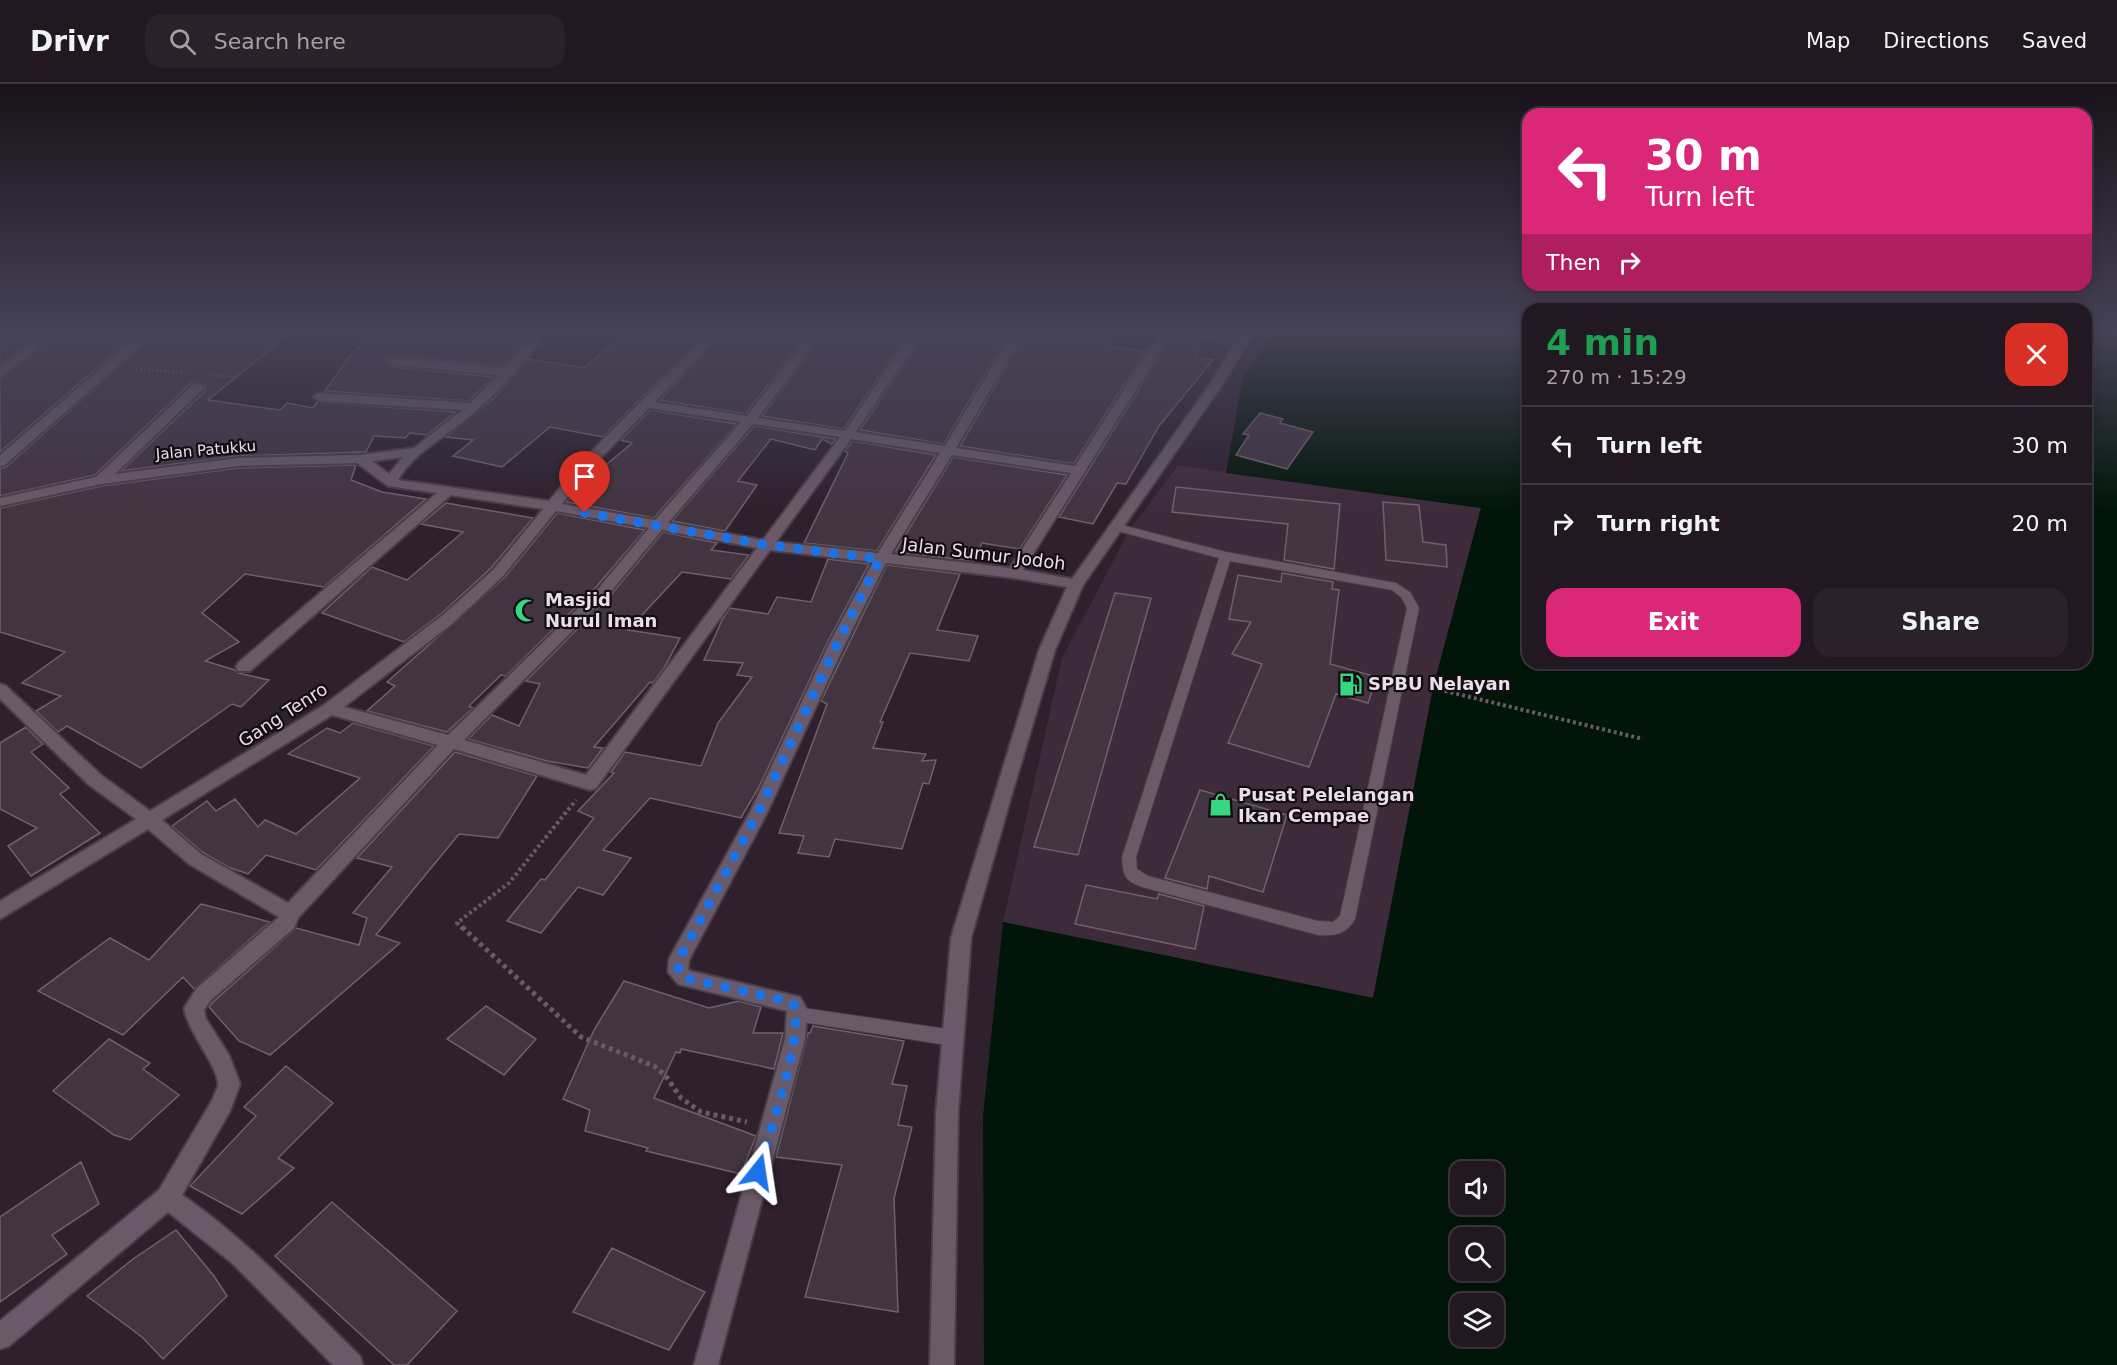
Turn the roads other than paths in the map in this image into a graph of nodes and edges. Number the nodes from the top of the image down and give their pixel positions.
1 (81, 391) edge
2 (190, 391) edge
3 (489, 391) edge
4 (657, 391) edge
5 (772, 391) edge
6 (878, 391) edge
7 (983, 391) edge
8 (1129, 391) edge
9 (1212, 391) edge
10 (320, 397) dead end
11 (644, 404) junction
12 (474, 407) junction
13 (750, 420) junction
14 (848, 435) junction
15 (948, 451) junction
16 (418, 452) junction
17 (360, 459) junction
18 (0, 462) edge
19 (1079, 470) junction
20 (101, 480) junction
21 (391, 481) junction
22 (447, 492) junction
23 (0, 502) edge
24 (552, 506) junction
25 (657, 527) junction
26 (1114, 527) junction
27 (767, 545) junction
28 (1226, 556) junction
29 (880, 559) junction
30 (1014, 573) junction
31 (1076, 584) junction
32 (244, 667) dead end
33 (0, 690) edge
34 (330, 710) junction
35 (451, 742) junction
36 (151, 821) junction
37 (0, 911) edge
38 (290, 914) junction
39 (796, 1014) junction
40 (953, 1038) junction
41 (167, 1198) junction
42 (0, 1337) edge
43 (351, 1365) edge
44 (705, 1365) edge
45 (942, 1365) edge

1 - 18 street
2 - 20 street
3 - 12 street
4 - 11 street, Gang Tenro
5 - 13 street
6 - 14 street
7 - 15 street
8 - 19 street
9 - 26 street
10 - 12 street
11 - 13 street
11 - 24 street, Gang Tenro
12 - 16 street
13 - 14 street
13 - 25 street
14 - 15 street
14 - 27 street
15 - 19 street
15 - 29 street
16 - 17 street, Jalan Patukku
16 - 21 street
17 - 20 street, Jalan Patukku
17 - 21 street
19 - 30 street
20 - 23 street, Jalan Patukku
21 - 22 street, Jalan Sumur Jodoh
22 - 24 street, Jalan Sumur Jodoh
22 - 32 street
24 - 25 street, Jalan Sumur Jodoh
24 - 34 street, Gang Tenro
25 - 27 street, Jalan Sumur Jodoh
25 - 35 street
26 - 28 lane
26 - 31 street
27 - 29 street, Jalan Sumur Jodoh
27 - 35 street
28 - 28 lane
29 - 30 street, Jalan Sumur Jodoh
29 - 39 street
30 - 31 street, Jalan Sumur Jodoh
31 - 40 street
33 - 36 street
34 - 35 street
34 - 36 street, Gang Tenro
35 - 38 street
36 - 37 street, Gang Tenro
36 - 38 street
38 - 41 street
39 - 40 lane
39 - 44 street
40 - 45 street
41 - 42 street
41 - 43 street

